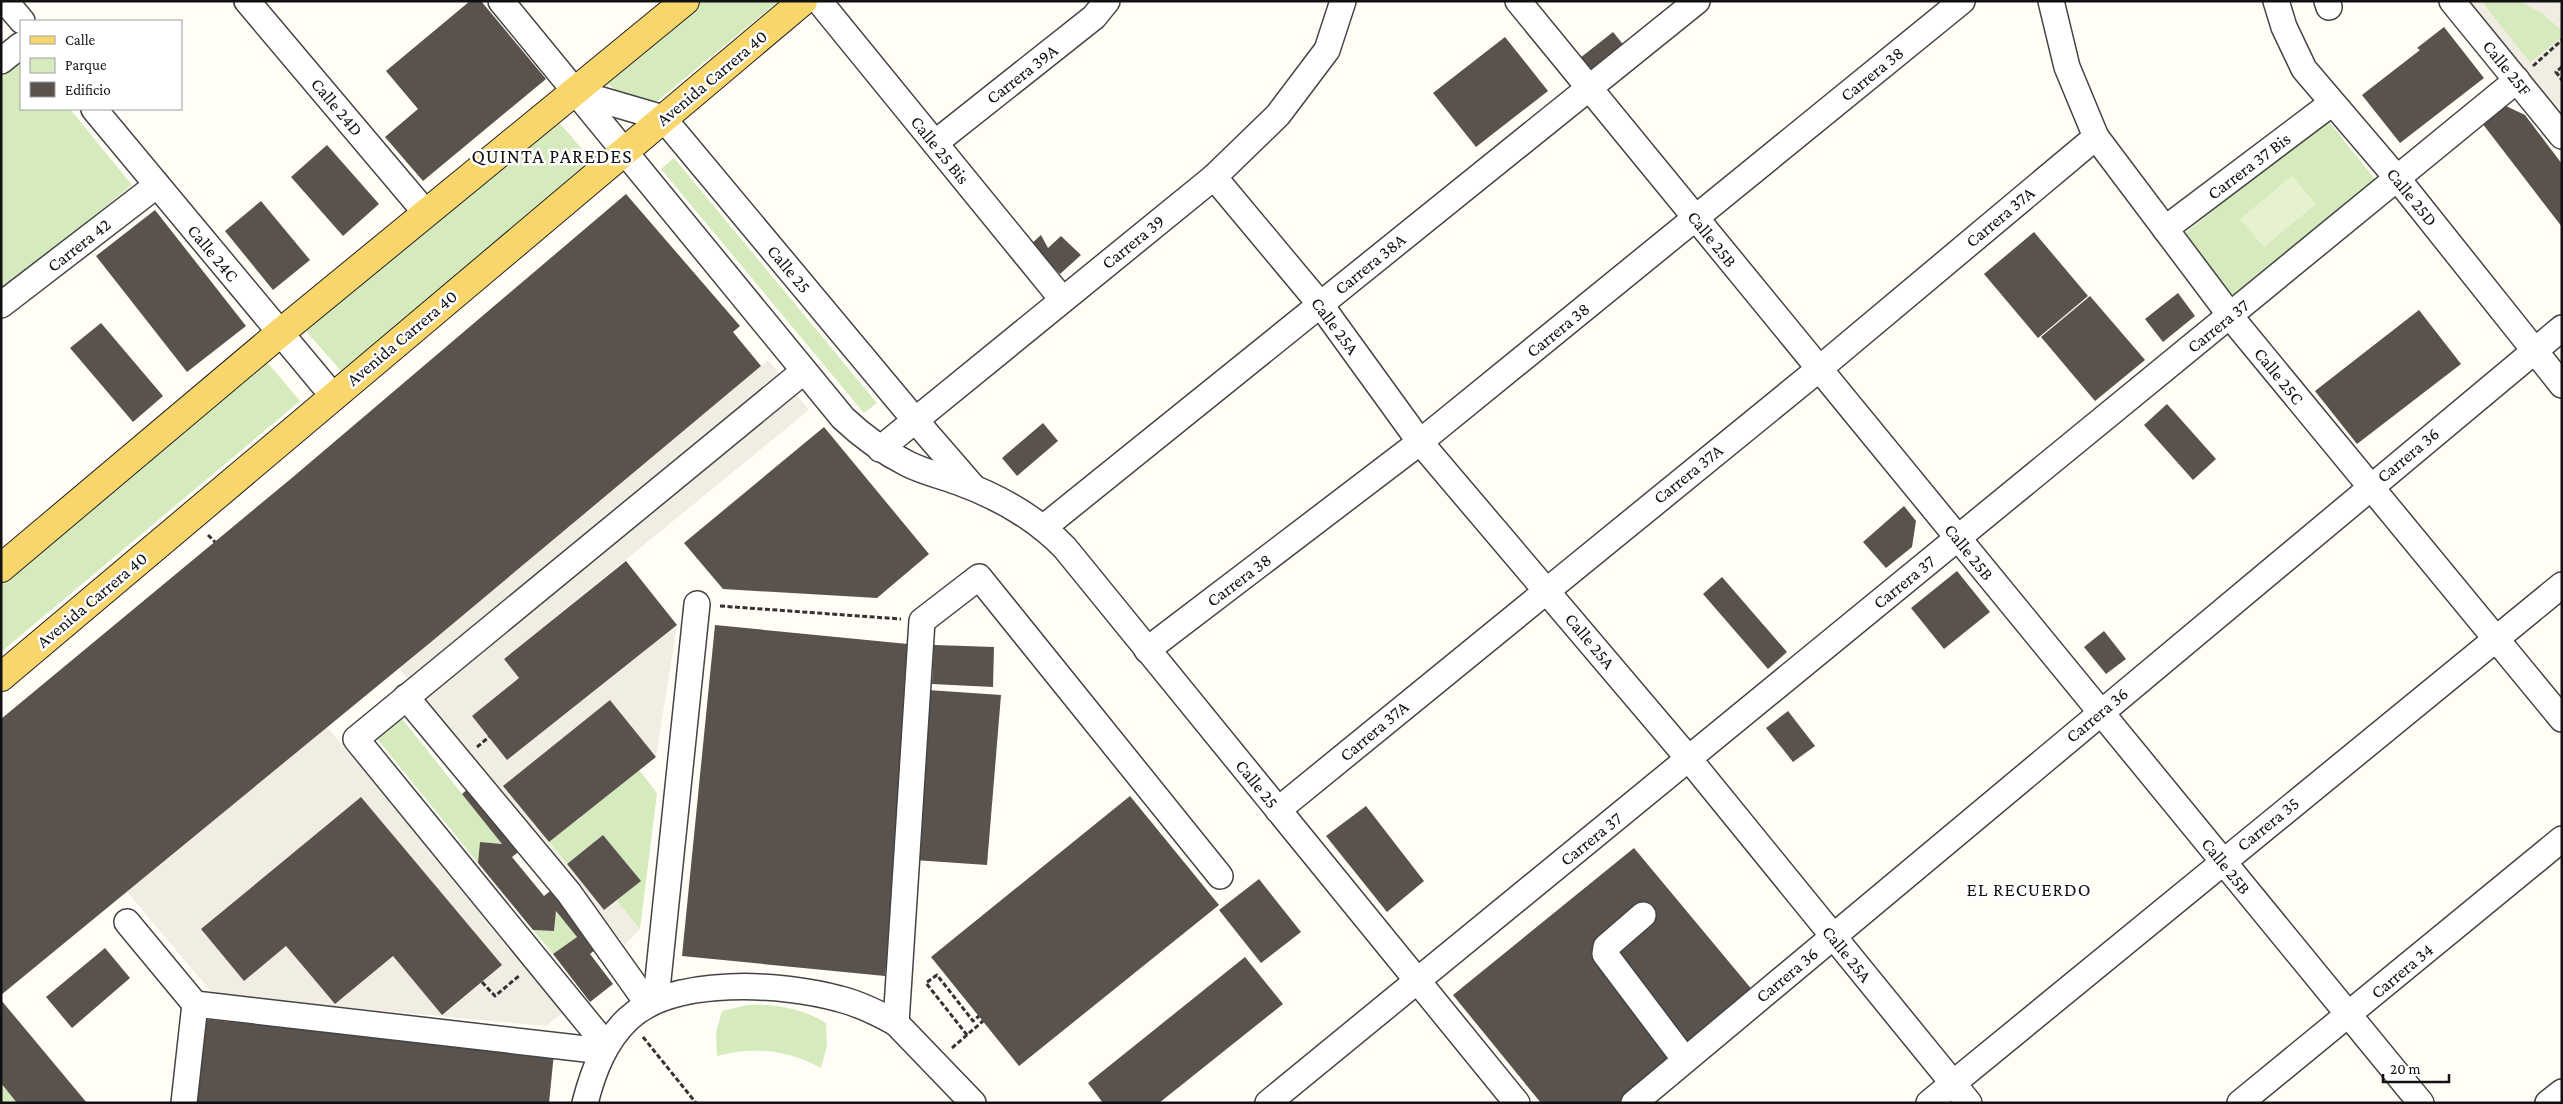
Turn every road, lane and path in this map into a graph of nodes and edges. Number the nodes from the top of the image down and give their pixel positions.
1 (5, 1) edge
2 (247, 1) edge
3 (501, 1) edge
4 (685, 1) edge
5 (804, 1) edge
6 (819, 1) edge
7 (1108, 1) edge
8 (1343, 1) edge
9 (1518, 1) edge
10 (1697, 1) edge
11 (1962, 1) edge
12 (2051, 1) edge
13 (2276, 1) edge
14 (2452, 1) edge
15 (21, 20) edge
16 (2562, 40) edge
17 (20, 46) edge
18 (1, 61) edge
19 (2562, 67) edge
20 (2517, 80) junction
21 (2562, 80) edge
22 (1589, 88) junction
23 (574, 92) junction
24 (2332, 102) junction
25 (95, 110) edge
26 (663, 118) junction
27 (2562, 136) edge
28 (2096, 137) junction
29 (935, 144) junction
30 (623, 152) junction
31 (1214, 177) junction
32 (2397, 178) junction
33 (157, 185) junction
34 (426, 213) junction
35 (1694, 218) junction
36 (2165, 229) junction
37 (1062, 299) junction
38 (1320, 304) junction
39 (1, 305) edge
40 (2230, 316) junction
41 (2562, 328) edge
42 (280, 333) junction
43 (2533, 351) junction
44 (1819, 369) junction
45 (804, 371) junction
46 (2562, 385) edge
47 (333, 396) junction
48 (915, 420) junction
49 (1420, 442) junction
50 (880, 449) junction
51 (2369, 488) junction
52 (976, 490) junction
53 (1043, 528) junction
54 (1958, 538) junction
55 (1, 568) edge
56 (2562, 585) edge
57 (1546, 589) junction
58 (697, 604) joint
59 (922, 621) junction
60 (2495, 639) junction
61 (1147, 650) junction
62 (1, 677) edge
63 (406, 697) junction
64 (2100, 712) junction
65 (2562, 719) edge
66 (1689, 760) junction
67 (1278, 810) junction
68 (2562, 838) edge
69 (2222, 861) junction
70 (1220, 876) dead end
71 (1643, 914) dead end
72 (128, 922) dead end
73 (1833, 936) junction
74 (538, 961) junction
75 (1418, 981) junction
76 (482, 982) dead end
77 (194, 1004) junction
78 (644, 1007) junction
79 (2349, 1015) junction
80 (979, 1016) dead end
81 (983, 1021) dead end
82 (896, 1023) junction
83 (967, 1035) junction
84 (605, 1048) junction
85 (1685, 1060) junction
86 (934, 1062) junction
87 (1953, 1083) junction
88 (2562, 1092) edge
89 (184, 1103) edge
90 (584, 1103) edge
91 (696, 1103) edge
92 (973, 1103) edge
93 (1268, 1103) edge
94 (1517, 1103) edge
95 (1634, 1103) edge
96 (1929, 1103) edge
97 (1969, 1103) edge
98 (2240, 1103) edge
99 (2421, 1103) edge
100 (2548, 1103) edge

1 - 15 street
2 - 34 street, Calle 24D
3 - 23 street, Calle 25
4 - 23 main road
5 - 26 main road, Avenida Carrera 40
6 - 29 street, Calle 25 Bis
7 - 29 street, Carrera 39A
8 - 31 street, Carrera 39
9 - 22 street, Calle 25B
10 - 22 street, Carrera 38A
11 - 35 street, Carrera 38
12 - 28 street, Calle 25C
13 - 24 street, Calle 25D
14 - 20 street, Calle 25F
16 - 20 path
17 - 18 street
19 - 21 path
20 - 27 street, Calle 25F
20 - 32 street, Carrera 37
22 - 35 street, Calle 25B
22 - 38 street, Carrera 38A
23 - 26 street
23 - 30 street, Calle 25
23 - 34 main road
24 - 32 street, Calle 25D
24 - 36 street, Carrera 37 Bis
25 - 33 street, Calle 24C
26 - 30 main road, Avenida Carrera 40
26 - 48 street, Calle 25
28 - 36 street, Calle 25C
28 - 44 street, Carrera 37A
29 - 37 street, Calle 25 Bis
30 - 45 street, Calle 25
30 - 47 main road, Avenida Carrera 40
31 - 37 street, Carrera 39
31 - 38 street, Calle 25A
32 - 40 street, Carrera 37
32 - 43 street, Calle 25D
33 - 39 street, Carrera 42
33 - 42 street, Calle 24C
34 - 42 main road
35 - 44 street, Calle 25B
35 - 49 street, Carrera 38
36 - 40 street, Calle 25C
37 - 48 street, Carrera 39
38 - 49 street, Calle 25A
38 - 53 street, Carrera 38A
40 - 51 street, Calle 25C
40 - 54 street, Carrera 37
41 - 43 street, Carrera 36
42 - 47 street, Calle 24C
42 - 55 main road
43 - 46 street, Calle 25D
43 - 51 street, Carrera 36
44 - 54 street, Calle 25B
44 - 57 street, Carrera 37A
45 - 50 street, Calle 25
45 - 63 street
47 - 62 main road, Avenida Carrera 40
48 - 50 street, Carrera 39
48 - 52 street, Calle 25
49 - 57 street, Calle 25A
49 - 61 street, Carrera 38
50 - 52 street, Calle 25
51 - 60 street, Calle 25C
51 - 64 street, Carrera 36
52 - 53 street, Calle 25
53 - 61 street, Calle 25
54 - 64 street, Calle 25B
54 - 66 street, Carrera 37
56 - 60 street, Carrera 35
57 - 66 street, Calle 25A
57 - 67 street, Carrera 37A
58 - 59 path
58 - 78 street
59 - 70 street
59 - 82 street
60 - 65 street, Calle 25C
60 - 69 street, Carrera 35
61 - 67 street, Calle 25
63 - 74 street
63 - 78 street
64 - 69 street, Calle 25B
64 - 73 street, Carrera 36
66 - 73 street, Calle 25A
66 - 75 street, Carrera 37
67 - 75 street, Calle 25
68 - 79 street, Carrera 34
69 - 79 street, Calle 25B
69 - 87 street, Carrera 35
71 - 85 street
72 - 77 street
73 - 85 street, Carrera 36
73 - 87 street, Calle 25A
74 - 76 path
74 - 84 street
75 - 93 street, Carrera 37
75 - 94 street, Calle 25
77 - 84 street
77 - 89 street
78 - 82 street
78 - 84 street
78 - 91 path
79 - 98 street, Carrera 34
79 - 99 street, Calle 25B
80 - 83 path
81 - 83 path
82 - 86 street
83 - 86 path
84 - 90 street
85 - 95 street, Carrera 36
86 - 92 street
87 - 96 street, Carrera 35
87 - 97 street, Calle 25A
88 - 100 street

